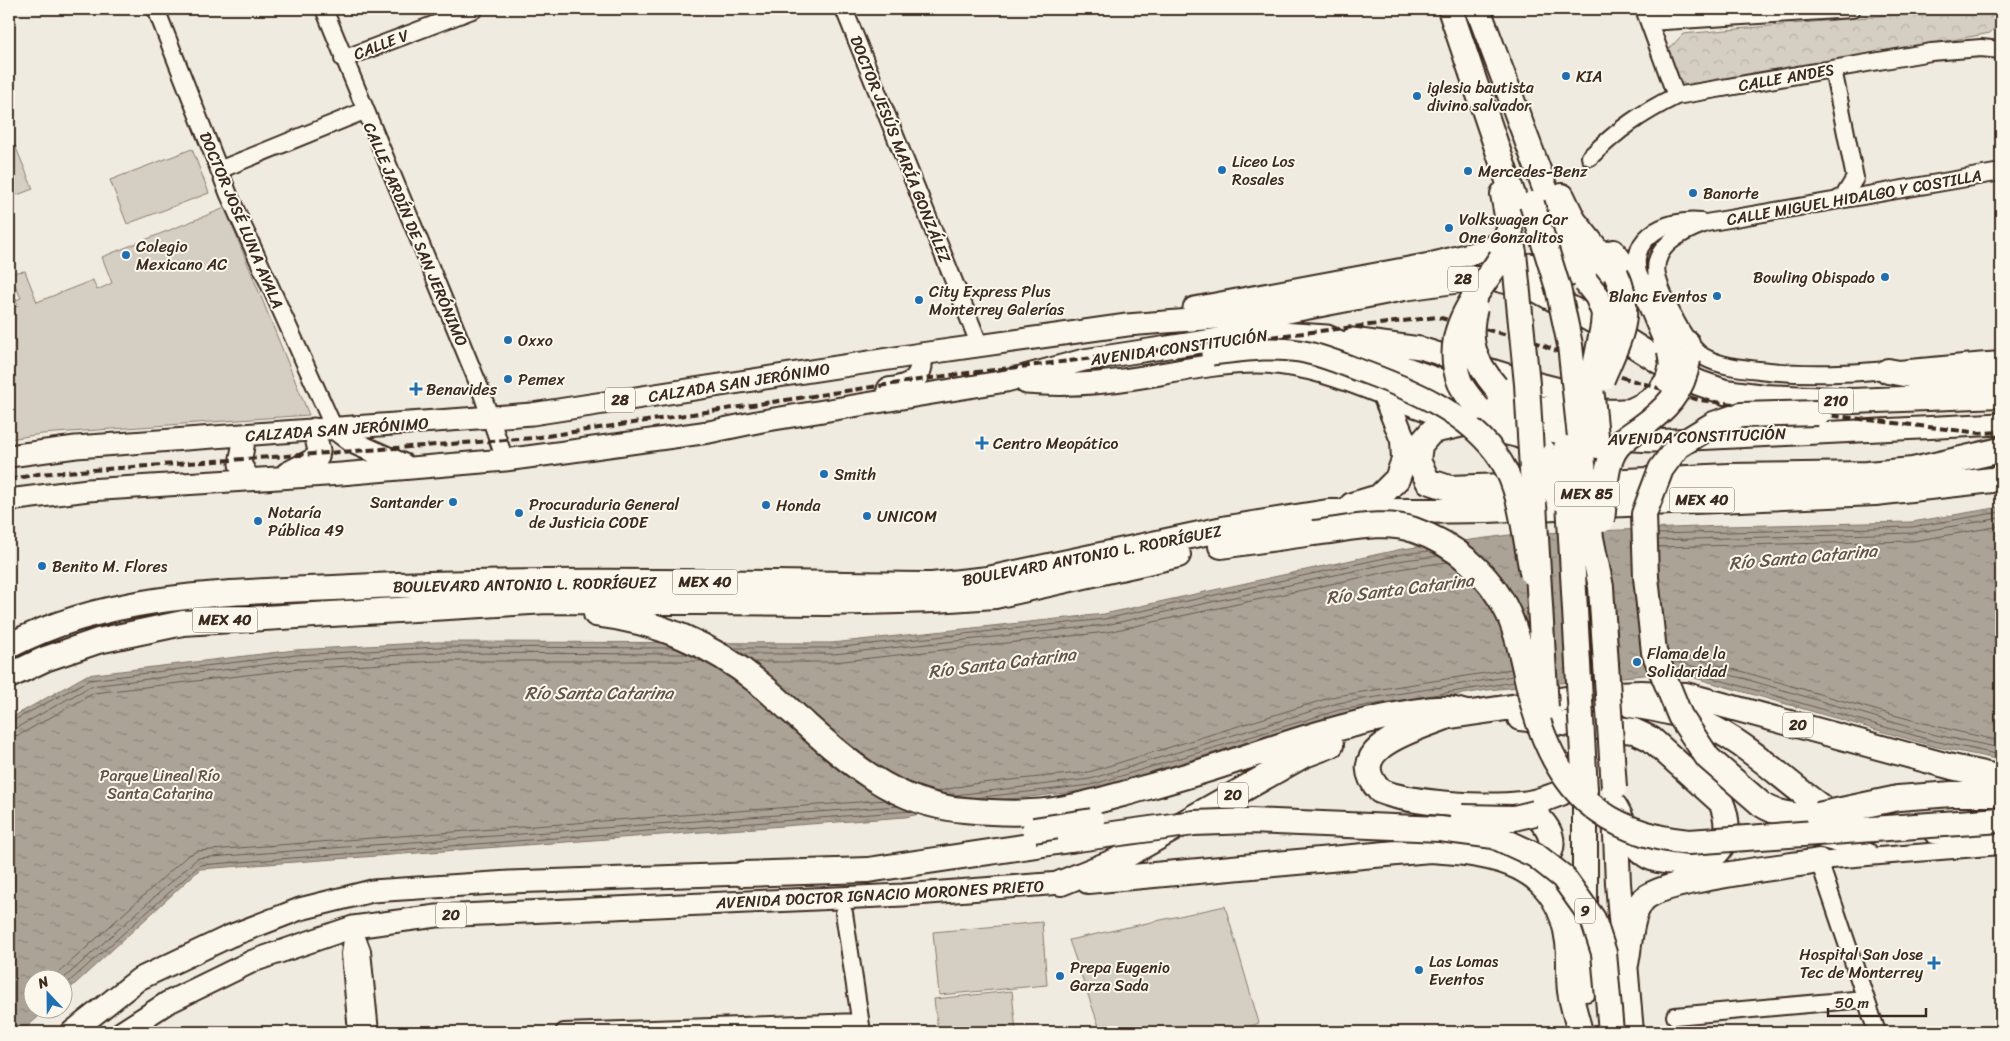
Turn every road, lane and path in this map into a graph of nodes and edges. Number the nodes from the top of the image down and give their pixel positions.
1 (156, 9) edge
2 (324, 9) edge
3 (475, 9) edge
4 (844, 9) edge
5 (1450, 9) edge
6 (1467, 9) edge
7 (1478, 9) edge
8 (1484, 9) edge
9 (1493, 9) edge
10 (1852, 9) edge
11 (1646, 15) edge
12 (2001, 50) edge
13 (343, 59) junction
14 (1501, 69) junction
15 (1833, 69) junction
16 (1676, 96) junction
17 (364, 111) junction
18 (1590, 157) dead end
19 (219, 170) junction
20 (2001, 172) edge
21 (1560, 187) junction
22 (1837, 200) junction
23 (1706, 223) junction
24 (1514, 232) junction
25 (1643, 286) junction
26 (1479, 292) junction
27 (1229, 317) junction
28 (1150, 322) junction
29 (1327, 336) junction
30 (980, 346) junction
31 (921, 354) junction
32 (2001, 360) edge
33 (1678, 361) junction
34 (1056, 369) junction
35 (1888, 371) junction
36 (2001, 374) edge
37 (1006, 381) junction
38 (1385, 395) junction
39 (2001, 395) edge
40 (1594, 399) junction
41 (1648, 402) junction
42 (2001, 407) edge
43 (1536, 408) junction
44 (1473, 416) junction
45 (491, 419) junction
46 (769, 420) junction
47 (2001, 424) edge
48 (324, 429) junction
49 (245, 435) junction
50 (1722, 438) junction
51 (2001, 450) edge
52 (9, 456) edge
53 (505, 460) junction
54 (410, 468) junction
55 (1867, 474) junction
56 (1729, 476) junction
57 (275, 478) junction
58 (249, 479) junction
59 (2001, 480) edge
60 (1794, 495) junction
61 (9, 500) edge
62 (1328, 512) junction
63 (1602, 520) junction
64 (1571, 539) junction
65 (1601, 587) junction
66 (449, 608) junction
67 (1541, 620) junction
68 (9, 646) edge
69 (9, 676) edge
70 (1593, 695) junction
71 (1464, 714) junction
72 (1581, 728) junction
73 (1548, 747) junction
74 (2001, 778) edge
75 (1585, 790) joint
76 (2001, 794) edge
77 (1614, 798) junction
78 (1764, 807) junction
79 (1819, 810) junction
80 (1534, 815) junction
81 (2001, 820) edge
82 (1913, 828) dead end
83 (2001, 838) edge
84 (2001, 846) edge
85 (1883, 856) junction
86 (1819, 862) junction
87 (1699, 863) junction
88 (1530, 872) junction
89 (743, 874) junction
90 (1061, 883) junction
91 (372, 891) junction
92 (326, 902) junction
93 (844, 913) dead end
94 (353, 927) junction
95 (1626, 964) junction
96 (1864, 999) junction
97 (1675, 1016) dead end
98 (861, 1027) edge
99 (72, 1032) edge
100 (122, 1032) edge
101 (357, 1032) edge
102 (370, 1032) edge
103 (564, 1032) edge
104 (1580, 1032) edge
105 (1585, 1032) edge
106 (1611, 1032) edge
107 (1631, 1032) edge
108 (1877, 1032) edge

1 - 19 street, DOCTOR JOSÉ LUNA AYALA
2 - 13 street, CALLE JARDÍN DE SAN JERÓNIMO
3 - 13 street, CALLE V
4 - 30 street, DOCTOR JESÚS MARÍA GONZÁLEZ
5 - 24 highway, MEX 85
6 - 24 highway, MEX 85
7 - 14 highway
8 - 14 highway
9 - 21 highway
10 - 11 street
11 - 16 street
12 - 15 street, CALLE ANDES
13 - 17 street, CALLE JARDÍN DE SAN JERÓNIMO
14 - 33 highway
15 - 16 street, CALLE ANDES
15 - 22 street
16 - 18 street, CALLE ANDES
17 - 19 street
17 - 45 street, CALLE JARDÍN DE SAN JERÓNIMO
19 - 48 street, DOCTOR JOSÉ LUNA AYALA
20 - 22 street, CALLE MIGUEL HIDALGO Y COSTILLA
21 - 25 highway
21 - 40 highway, bridge
22 - 23 street, CALLE MIGUEL HIDALGO Y COSTILLA
23 - 25 street
23 - 33 street
24 - 26 highway, bridge
24 - 28 main road
24 - 64 highway, MEX 85, bridge
24 - 65 highway, MEX 85, bridge
24 - 67 highway, bridge
25 - 33 highway
26 - 43 highway, bridge
26 - 44 highway, bridge
27 - 28 main road, CALZADA SAN JERÓNIMO / 28
27 - 33 highway, 28
27 - 40 highway, bridge
28 - 30 main road, CALZADA SAN JERÓNIMO / 28
29 - 34 main road, AVENIDA CONSTITUCIÓN
29 - 41 main road
29 - 50 main road, AVENIDA CONSTITUCIÓN
30 - 31 main road, CALZADA SAN JERÓNIMO / 28
31 - 45 main road, CALZADA SAN JERÓNIMO / 28
31 - 46 main road
32 - 35 street
33 - 35 street
33 - 39 highway, 210
33 - 41 highway
33 - 63 highway, bridge
34 - 37 main road
34 - 67 main road, bridge
35 - 36 highway
37 - 38 main road
37 - 46 main road
38 - 44 main road
38 - 62 highway
40 - 63 highway, bridge
41 - 43 highway
42 - 78 highway, bridge
43 - 50 main road
44 - 56 highway, MEX 40
44 - 64 highway, bridge
45 - 48 main road, CALZADA SAN JERÓNIMO / 28
45 - 53 street, CALLE JARDÍN DE SAN JERÓNIMO
46 - 53 main road
47 - 50 main road, AVENIDA CONSTITUCIÓN
48 - 49 main road, CALZADA SAN JERÓNIMO / 28
48 - 54 main road
48 - 57 main road
49 - 52 main road, CALZADA SAN JERÓNIMO / 28
49 - 58 main road
51 - 55 highway, MEX 40
53 - 54 main road
54 - 57 main road
55 - 56 highway, MEX 40
55 - 60 highway
56 - 60 highway
57 - 58 main road
58 - 61 main road
59 - 60 highway, MEX 40
60 - 62 highway, BOULEVARD ANTONIO L. RODRÍGUEZ / MEX 40
62 - 68 highway, BOULEVARD ANTONIO L. RODRÍGUEZ / MEX 40
63 - 65 highway, bridge
64 - 72 highway, MEX 85, bridge
65 - 77 highway, MEX 85, bridge
66 - 69 highway, BOULEVARD ANTONIO L. RODRÍGUEZ / MEX 40
66 - 71 highway
66 - 73 highway, BOULEVARD ANTONIO L. RODRÍGUEZ / MEX 40, bridge
67 - 73 highway, bridge
70 - 71 highway, AVENIDA DOCTOR IGNACIO MORONES PRIETO / 20
70 - 74 highway, AVENIDA DOCTOR IGNACIO MORONES PRIETO / 20
70 - 79 highway, 20
71 - 80 highway
71 - 87 highway
71 - 90 highway, AVENIDA DOCTOR IGNACIO MORONES PRIETO / 20
72 - 75 highway, MEX 85, bridge
72 - 80 highway, bridge
73 - 81 highway, MEX 40, bridge
75 - 105 highway, 9
76 - 79 highway, bridge
77 - 87 highway
77 - 95 highway
78 - 79 highway
78 - 85 street
80 - 88 highway
80 - 89 highway, bridge
82 - 83 highway
84 - 85 street
85 - 86 street
86 - 87 highway
86 - 95 highway
86 - 96 street
88 - 90 highway
88 - 104 highway
89 - 91 main road, AVENIDA DOCTOR IGNACIO MORONES PRIETO / 20
89 - 106 highway, bridge
90 - 94 main road, AVENIDA DOCTOR IGNACIO MORONES PRIETO / 20
91 - 92 main road, AVENIDA DOCTOR IGNACIO MORONES PRIETO / 20
91 - 94 main road
92 - 94 main road
92 - 99 main road, AVENIDA DOCTOR IGNACIO MORONES PRIETO / 20
93 - 98 street
94 - 100 main road, AVENIDA DOCTOR IGNACIO MORONES PRIETO / 20
94 - 101 street
94 - 102 street
95 - 107 highway
96 - 97 street
96 - 108 street
98 - 103 street

